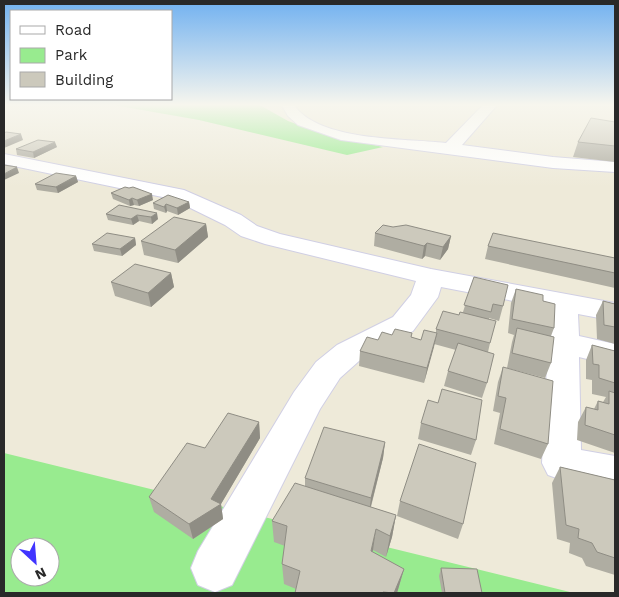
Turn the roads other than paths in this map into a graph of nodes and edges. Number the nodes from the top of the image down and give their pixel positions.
1 (330, 132) edge
2 (466, 132) edge
3 (450, 149) junction
4 (4, 159) edge
5 (615, 167) edge
6 (431, 277) junction
7 (564, 302) junction
8 (615, 312) edge
9 (562, 343) junction
10 (615, 355) edge
11 (615, 474) edge
12 (215, 568) dead end

1 - 3 street
2 - 3 street
3 - 5 street
4 - 6 street
6 - 7 street
6 - 12 street
7 - 8 street
7 - 9 street
9 - 10 street
9 - 11 street

